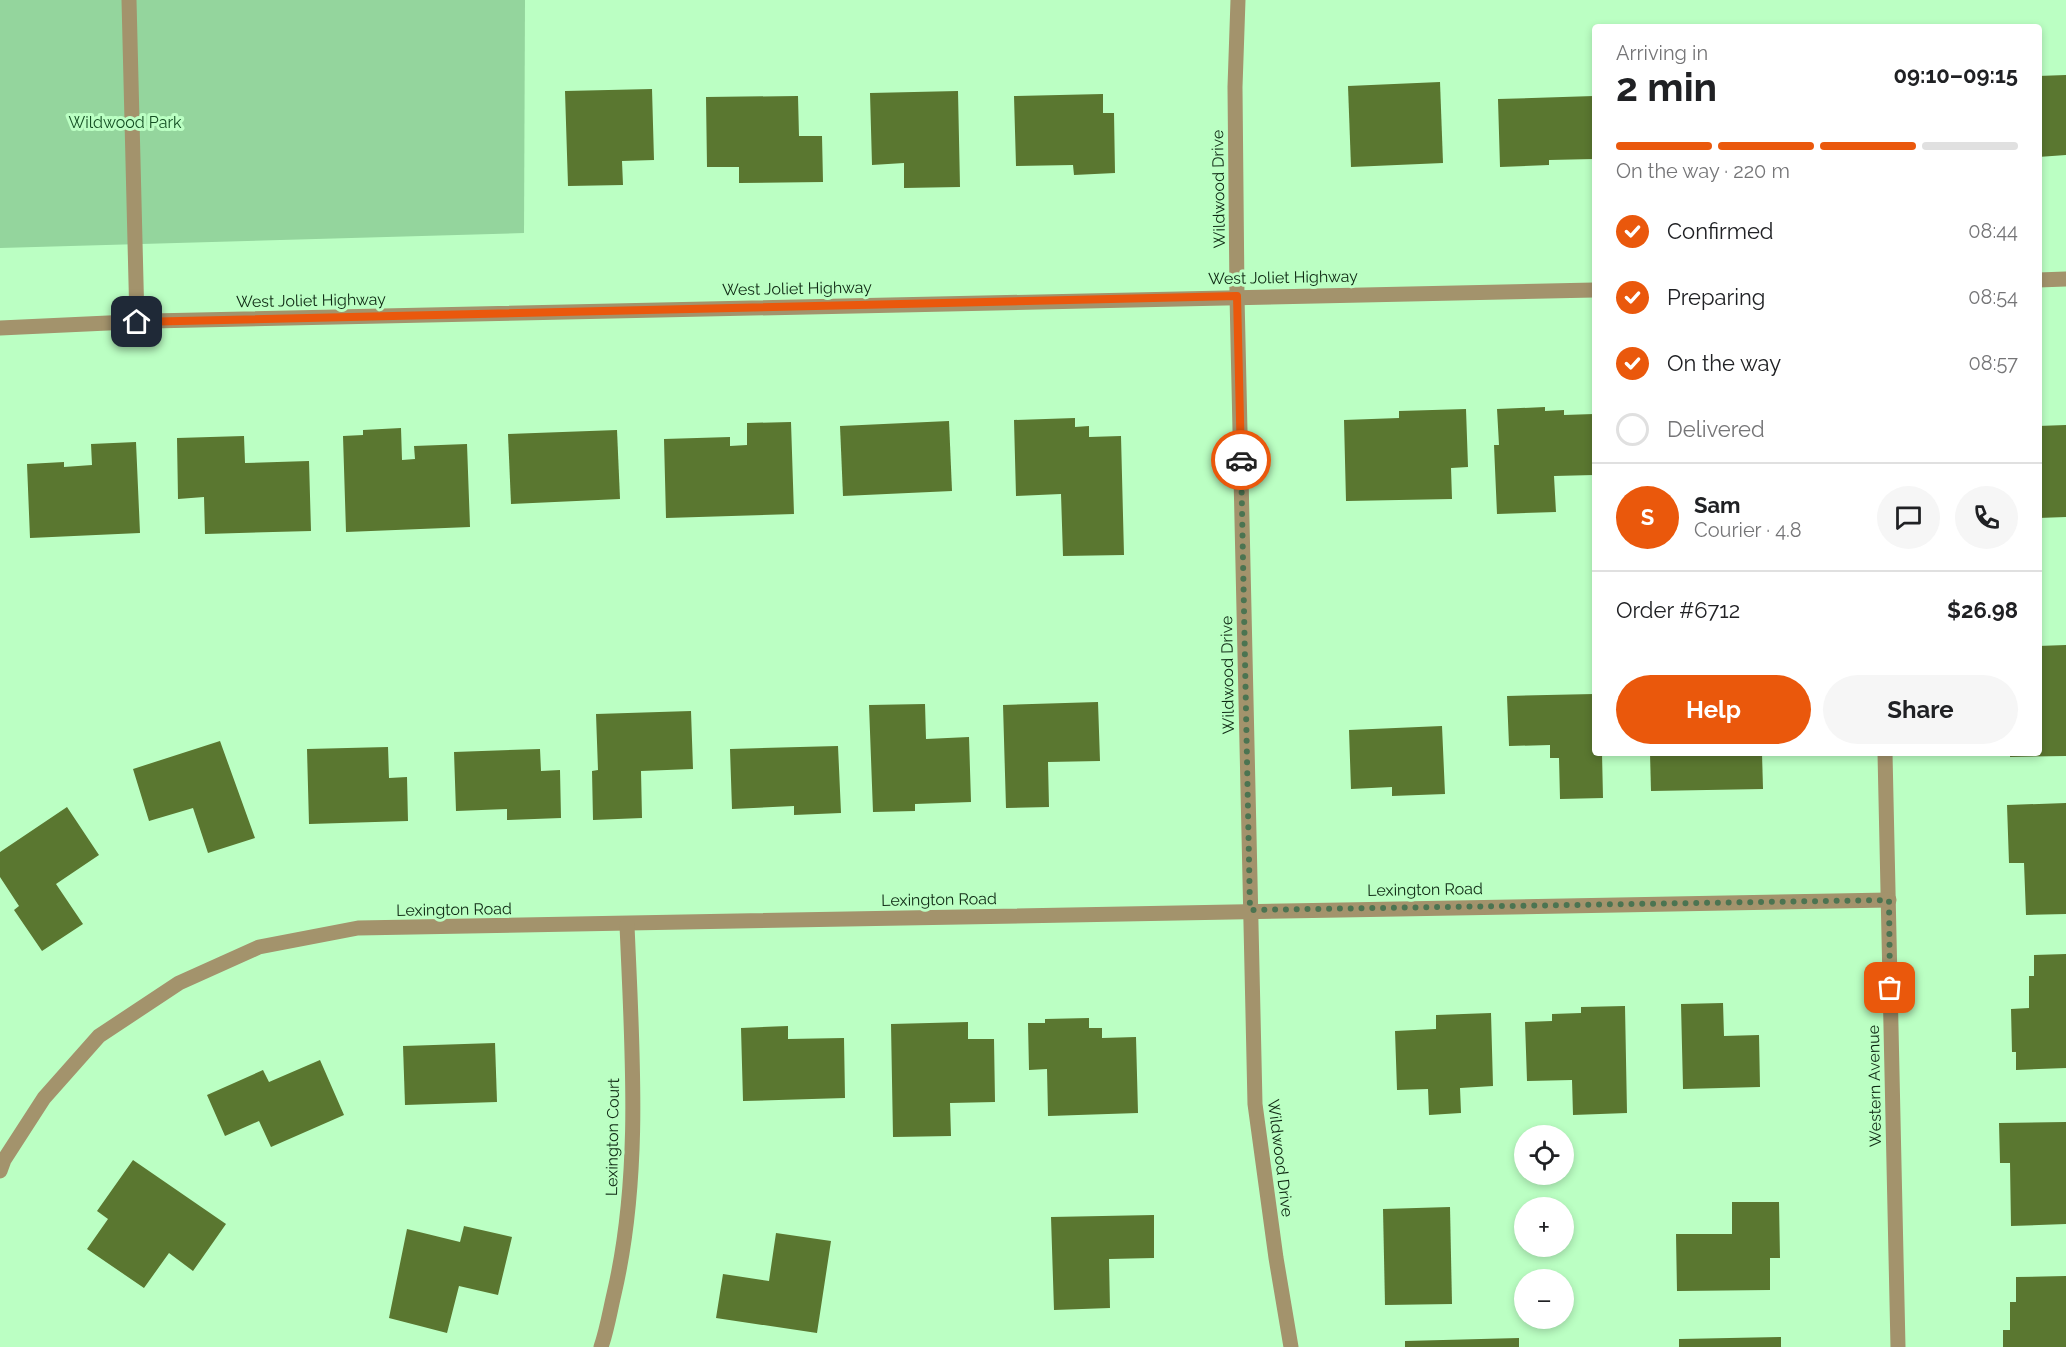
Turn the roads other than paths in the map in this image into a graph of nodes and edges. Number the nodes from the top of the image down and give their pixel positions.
1 (129, 0) edge
2 (1238, 0) edge
3 (2066, 279) edge
4 (2042, 280) edge
5 (1592, 290) edge
6 (1237, 296) junction
7 (137, 322) junction
8 (0, 328) edge
9 (1885, 756) edge
10 (1889, 900) junction
11 (1250, 910) junction
12 (627, 925) junction
13 (0, 1171) edge
14 (600, 1347) edge
15 (1291, 1347) edge
16 (1898, 1347) edge

1 - 7 street
2 - 6 street, Wildwood Drive
3 - 4 street
5 - 6 street, West Joliet Highway
6 - 7 street, West Joliet Highway
6 - 11 street, Wildwood Drive
7 - 8 street, West Joliet Highway
9 - 10 street, Western Avenue
10 - 11 street, Lexington Road
10 - 16 street, Western Avenue
11 - 12 street, Lexington Road
11 - 15 street, Wildwood Drive
12 - 13 street, Lexington Road
12 - 14 street, Lexington Court

